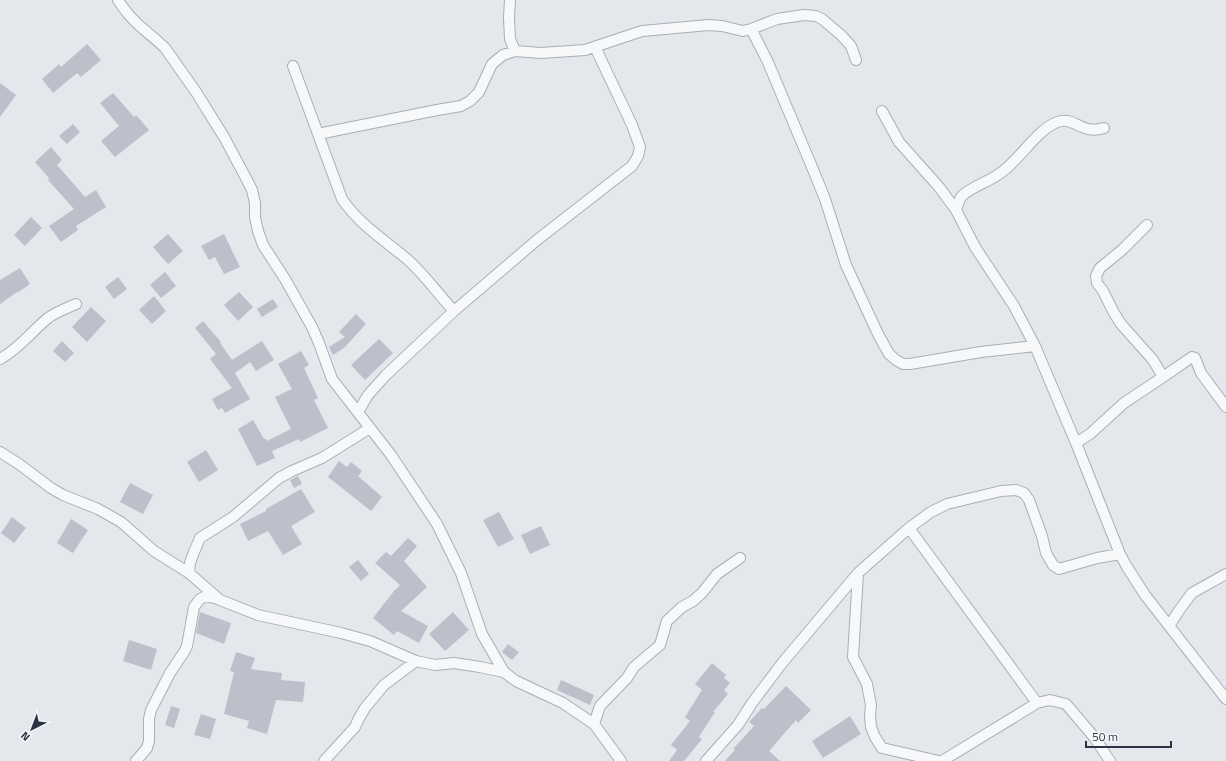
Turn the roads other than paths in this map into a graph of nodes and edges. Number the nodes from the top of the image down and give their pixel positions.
1 (118, 0) edge
2 (510, 0) edge
3 (750, 29) junction
4 (595, 47) junction
5 (515, 51) junction
6 (856, 60) dead end
7 (293, 66) dead end
8 (882, 111) dead end
9 (1104, 128) dead end
10 (318, 134) junction
11 (956, 210) junction
12 (1147, 225) dead end
13 (76, 304) dead end
14 (454, 311) junction
15 (1035, 346) junction
16 (0, 359) edge
17 (1163, 377) junction
18 (1226, 407) edge
19 (358, 412) junction
20 (370, 428) junction
21 (1076, 443) junction
22 (0, 452) edge
23 (909, 528) junction
24 (1120, 554) junction
25 (740, 558) dead end
26 (189, 573) junction
27 (858, 573) junction
28 (1226, 574) edge
29 (220, 600) junction
30 (1169, 626) junction
31 (416, 661) junction
32 (504, 672) junction
33 (1226, 699) edge
34 (1037, 703) junction
35 (594, 724) junction
36 (136, 761) edge
37 (324, 761) edge
38 (621, 761) edge
39 (706, 761) edge
40 (940, 761) edge
41 (1110, 761) edge

1 - 19 street
2 - 5 street
3 - 4 street
3 - 6 street
3 - 15 street
4 - 5 street
4 - 14 street
5 - 10 street
7 - 10 street
8 - 11 street
9 - 11 street
10 - 14 street
11 - 15 street
12 - 17 street
13 - 16 street
14 - 19 street
15 - 21 street
17 - 18 street
17 - 21 street
19 - 20 street
20 - 26 street
20 - 32 street
21 - 24 street
22 - 26 street
23 - 24 street
23 - 27 street
23 - 34 street
24 - 30 street
25 - 35 street
26 - 29 street
27 - 39 street
27 - 40 street
28 - 30 street
29 - 31 street
29 - 36 street
30 - 33 street
31 - 32 street
31 - 37 street
32 - 35 street
34 - 40 street
34 - 41 street
35 - 38 street

